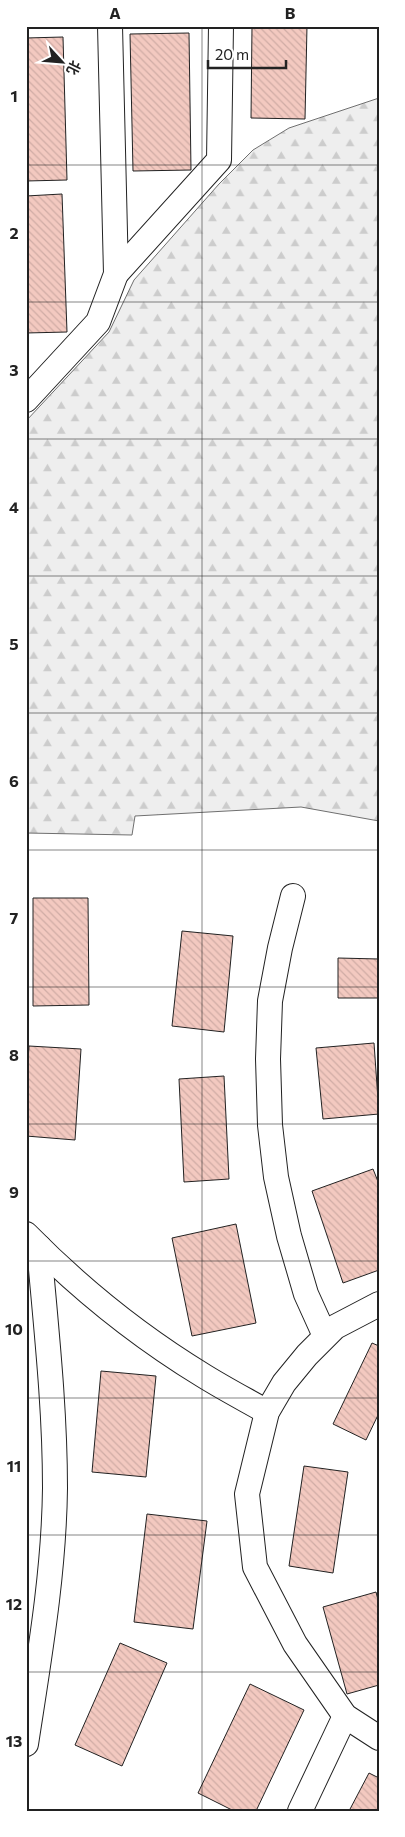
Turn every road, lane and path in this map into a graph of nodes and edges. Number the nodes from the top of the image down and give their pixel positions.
1 (110, 26) edge
2 (221, 26) edge
3 (116, 274) junction
4 (26, 400) edge
5 (294, 896) dead end
6 (32, 1240) edge
7 (379, 1304) edge
8 (325, 1336) junction
9 (267, 1412) junction
10 (345, 1716) junction
11 (379, 1738) edge
12 (26, 1744) edge
13 (300, 1811) edge

1 - 3 street
2 - 3 street
3 - 4 street
5 - 8 street
6 - 9 street
6 - 12 street
7 - 8 street
8 - 9 street
9 - 10 street
10 - 11 street
10 - 13 street

